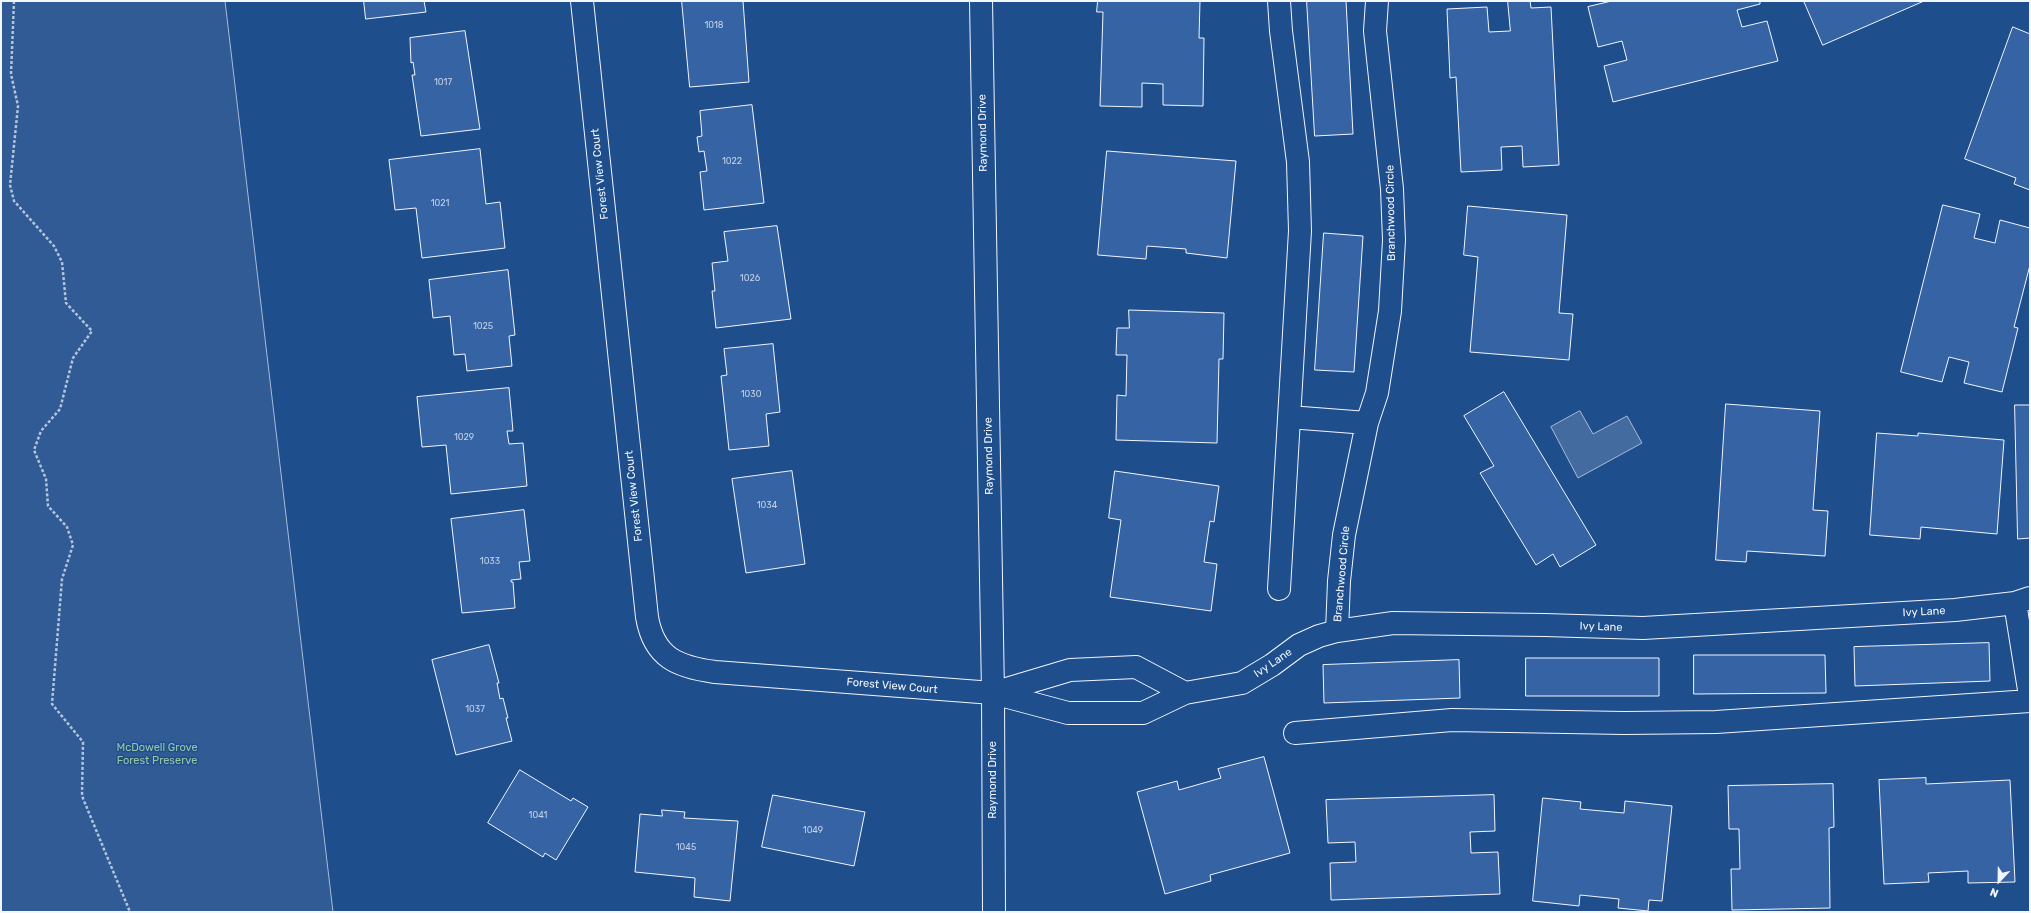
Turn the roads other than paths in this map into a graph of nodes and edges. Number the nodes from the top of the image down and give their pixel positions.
1 (582, 1) edge
2 (981, 1) edge
3 (1279, 1) edge
4 (1377, 1) edge
5 (1289, 417) junction
6 (1367, 423) junction
7 (1279, 589) dead end
8 (2022, 601) edge
9 (1337, 631) junction
10 (1185, 693) junction
11 (993, 694) junction
12 (2030, 696) edge
13 (2030, 701) edge
14 (1295, 733) dead end
15 (994, 912) edge

1 - 11 street, Forest View Court
2 - 11 street, Raymond Drive
3 - 5 street
4 - 6 street, Branchwood Circle
5 - 6 street
5 - 7 street
6 - 9 street, Branchwood Circle
8 - 9 street, Ivy Lane
8 - 12 street
9 - 10 street, Ivy Lane
10 - 11 street, Ivy Lane
10 - 11 street
11 - 15 street, Raymond Drive
13 - 14 street

